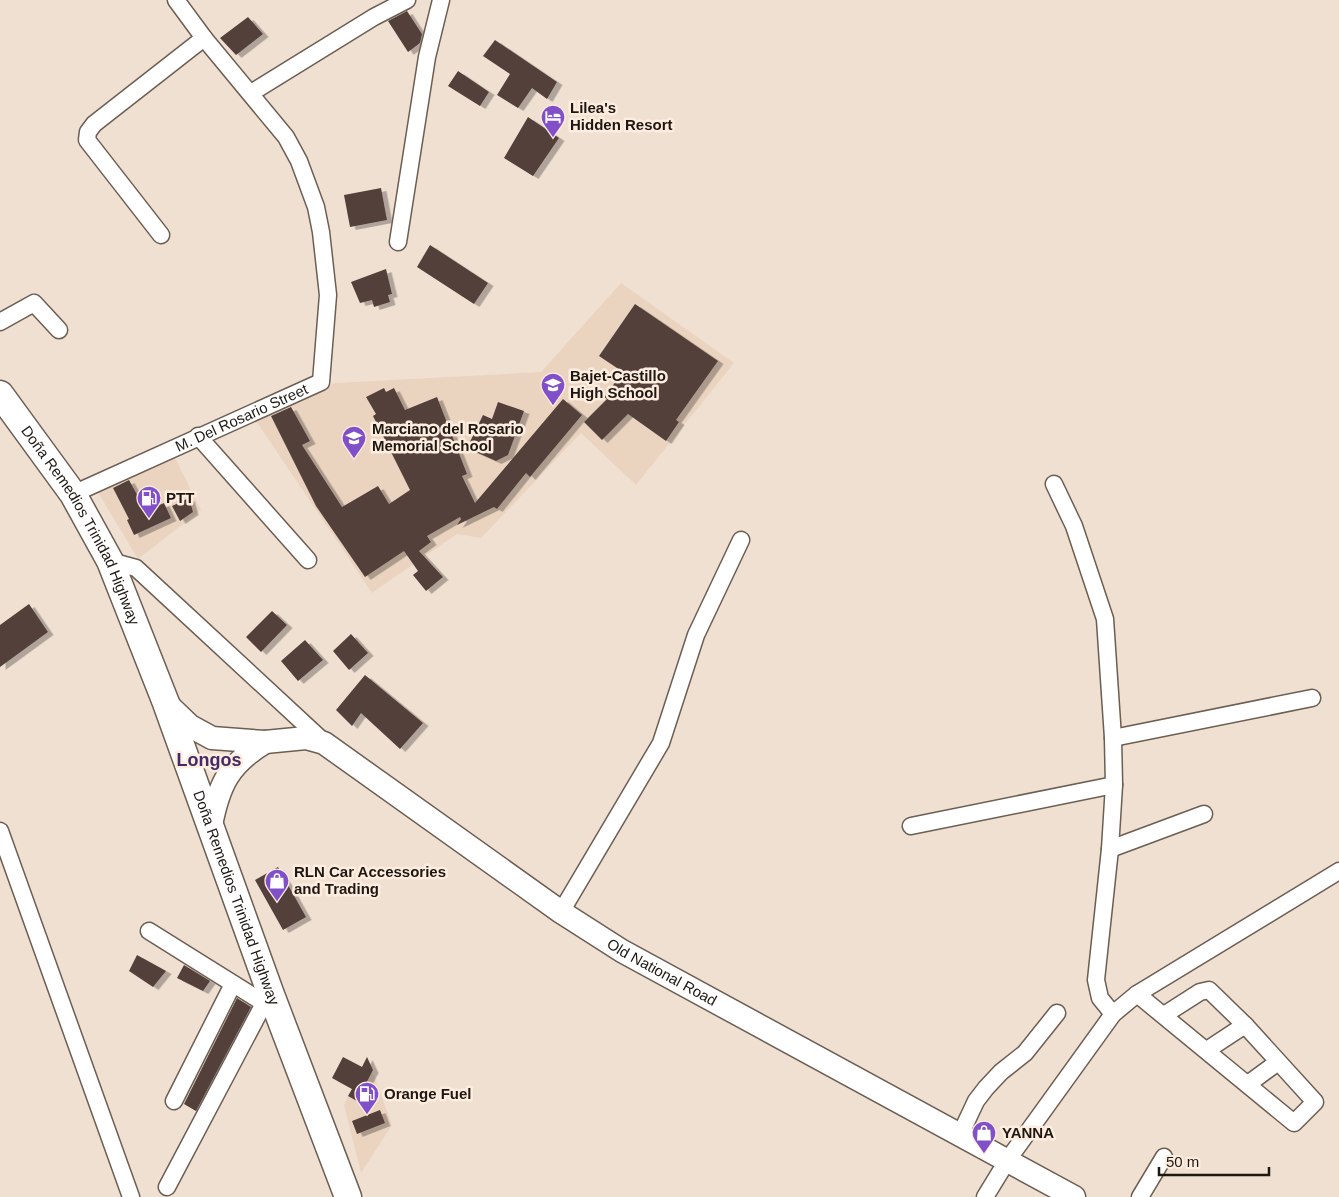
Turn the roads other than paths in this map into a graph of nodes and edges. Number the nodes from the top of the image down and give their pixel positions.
1 (176, 0) edge
2 (407, 0) edge
3 (441, 0) edge
4 (204, 38) junction
5 (251, 93) junction
6 (161, 235) dead end
7 (398, 242) dead end
8 (0, 322) edge
9 (59, 330) dead end
10 (0, 394) edge
11 (198, 436) junction
12 (1054, 484) dead end
13 (73, 494) junction
14 (741, 540) dead end
15 (308, 560) dead end
16 (110, 561) junction
17 (1312, 698) dead end
18 (166, 702) junction
19 (1113, 738) junction
20 (265, 742) junction
21 (324, 743) junction
22 (1114, 785) junction
23 (1204, 814) dead end
24 (211, 825) junction
25 (911, 826) dead end
26 (0, 831) edge
27 (1110, 849) junction
28 (1339, 870) edge
29 (561, 912) junction
30 (149, 931) dead end
31 (233, 984) junction
32 (1138, 994) junction
33 (267, 997) junction
34 (1057, 1013) dead end
35 (1113, 1014) junction
36 (1164, 1015) junction
37 (1245, 1025) junction
38 (1207, 1050) junction
39 (1278, 1062) junction
40 (1248, 1084) junction
41 (174, 1102) dead end
42 (960, 1135) junction
43 (1164, 1157) dead end
44 (1007, 1161) junction
45 (167, 1187) dead end
46 (131, 1197) edge
47 (348, 1197) edge
48 (985, 1197) edge
49 (1074, 1197) edge
50 (1140, 1197) edge

1 - 4 street, M. Del Rosario Street
2 - 5 street
3 - 7 street
4 - 5 street, M. Del Rosario Street
4 - 6 street
5 - 11 street, M. Del Rosario Street
8 - 9 street
10 - 13 main road, Doña Remedios Trinidad Highway
11 - 13 street, M. Del Rosario Street
11 - 15 street
12 - 19 street
13 - 16 main road, Doña Remedios Trinidad Highway
14 - 29 street
16 - 18 main road, Doña Remedios Trinidad Highway
16 - 21 street
17 - 19 street
18 - 20 main road, Old National Road
18 - 24 main road, Doña Remedios Trinidad Highway
19 - 22 street
20 - 21 main road, Old National Road
20 - 24 main road, Old National Road
21 - 29 main road, Old National Road
22 - 25 street
22 - 27 street
23 - 27 street
24 - 33 main road, Doña Remedios Trinidad Highway
26 - 46 street
27 - 35 street
28 - 32 street
29 - 42 main road, Old National Road
30 - 31 street
31 - 33 street
31 - 41 street
32 - 35 street
32 - 36 street
33 - 45 street
33 - 47 main road, Doña Remedios Trinidad Highway
34 - 42 street
35 - 44 street
36 - 37 street
36 - 38 street
37 - 38 street
37 - 39 street
38 - 40 street
39 - 40 street
39 - 40 street
42 - 44 main road, Old National Road
43 - 50 street
44 - 48 street
44 - 49 main road, Old National Road

